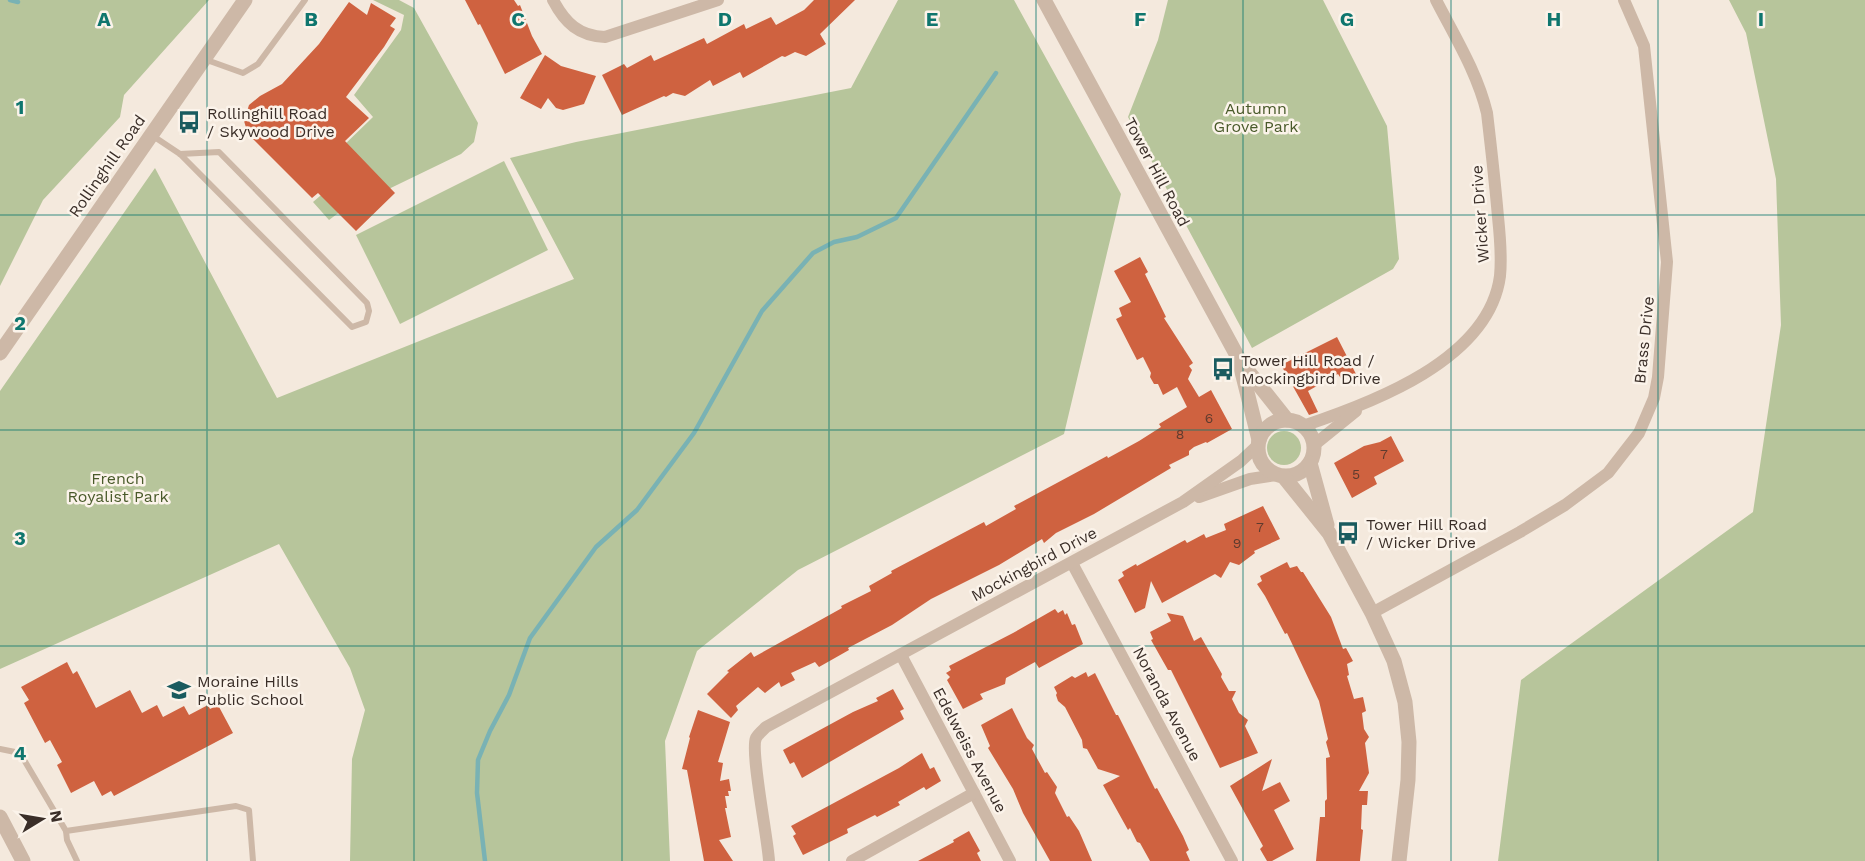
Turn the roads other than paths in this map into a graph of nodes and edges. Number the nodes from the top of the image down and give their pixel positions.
1 (245, 0) edge
2 (305, 0) edge
3 (553, 0) edge
4 (718, 0) edge
5 (1044, 0) edge
6 (1436, 0) edge
7 (1624, 0) edge
8 (203, 59) junction
9 (150, 134) junction
10 (180, 154) junction
11 (0, 353) edge
12 (1239, 361) junction
13 (1362, 406) junction
14 (1287, 420) junction
15 (1303, 426) junction
16 (1258, 443) junction
17 (1314, 445) junction
18 (1310, 464) junction
19 (1280, 476) junction
20 (1183, 502) junction
21 (1329, 533) junction
22 (1072, 563) junction
23 (1372, 613) junction
24 (901, 655) junction
25 (0, 749) edge
26 (974, 793) junction
27 (0, 817) edge
28 (66, 831) junction
29 (23, 861) edge
30 (77, 861) edge
31 (253, 861) edge
32 (769, 861) edge
33 (852, 861) edge
34 (1010, 861) edge
35 (1232, 861) edge
36 (1399, 861) edge

1 - 8 street, Rollinghill Road
2 - 8 lane
3 - 4 street
5 - 12 street, Tower Hill Road
6 - 13 street, Wicker Drive
7 - 23 street, Brass Drive
8 - 9 street, Rollinghill Road
9 - 10 lane
9 - 11 street, Rollinghill Road
10 - 10 lane
12 - 14 street, Tower Hill Road
12 - 16 street, Tower Hill Road
13 - 15 street, Wicker Drive
13 - 17 street, Wicker Drive
14 - 15 street
14 - 16 street
15 - 17 street
16 - 19 street
16 - 20 street, Mockingbird Drive
17 - 18 street
18 - 19 street
18 - 21 street
19 - 20 street, Mockingbird Drive
19 - 21 street
20 - 22 street, Mockingbird Drive
21 - 23 street
22 - 24 street, Mockingbird Drive
22 - 35 street, Noranda Avenue
23 - 36 street
24 - 26 street, Edelweiss Avenue
24 - 32 street, Mockingbird Drive
25 - 28 lane
26 - 33 street
26 - 34 street, Edelweiss Avenue
27 - 29 street
28 - 30 lane
28 - 31 lane

